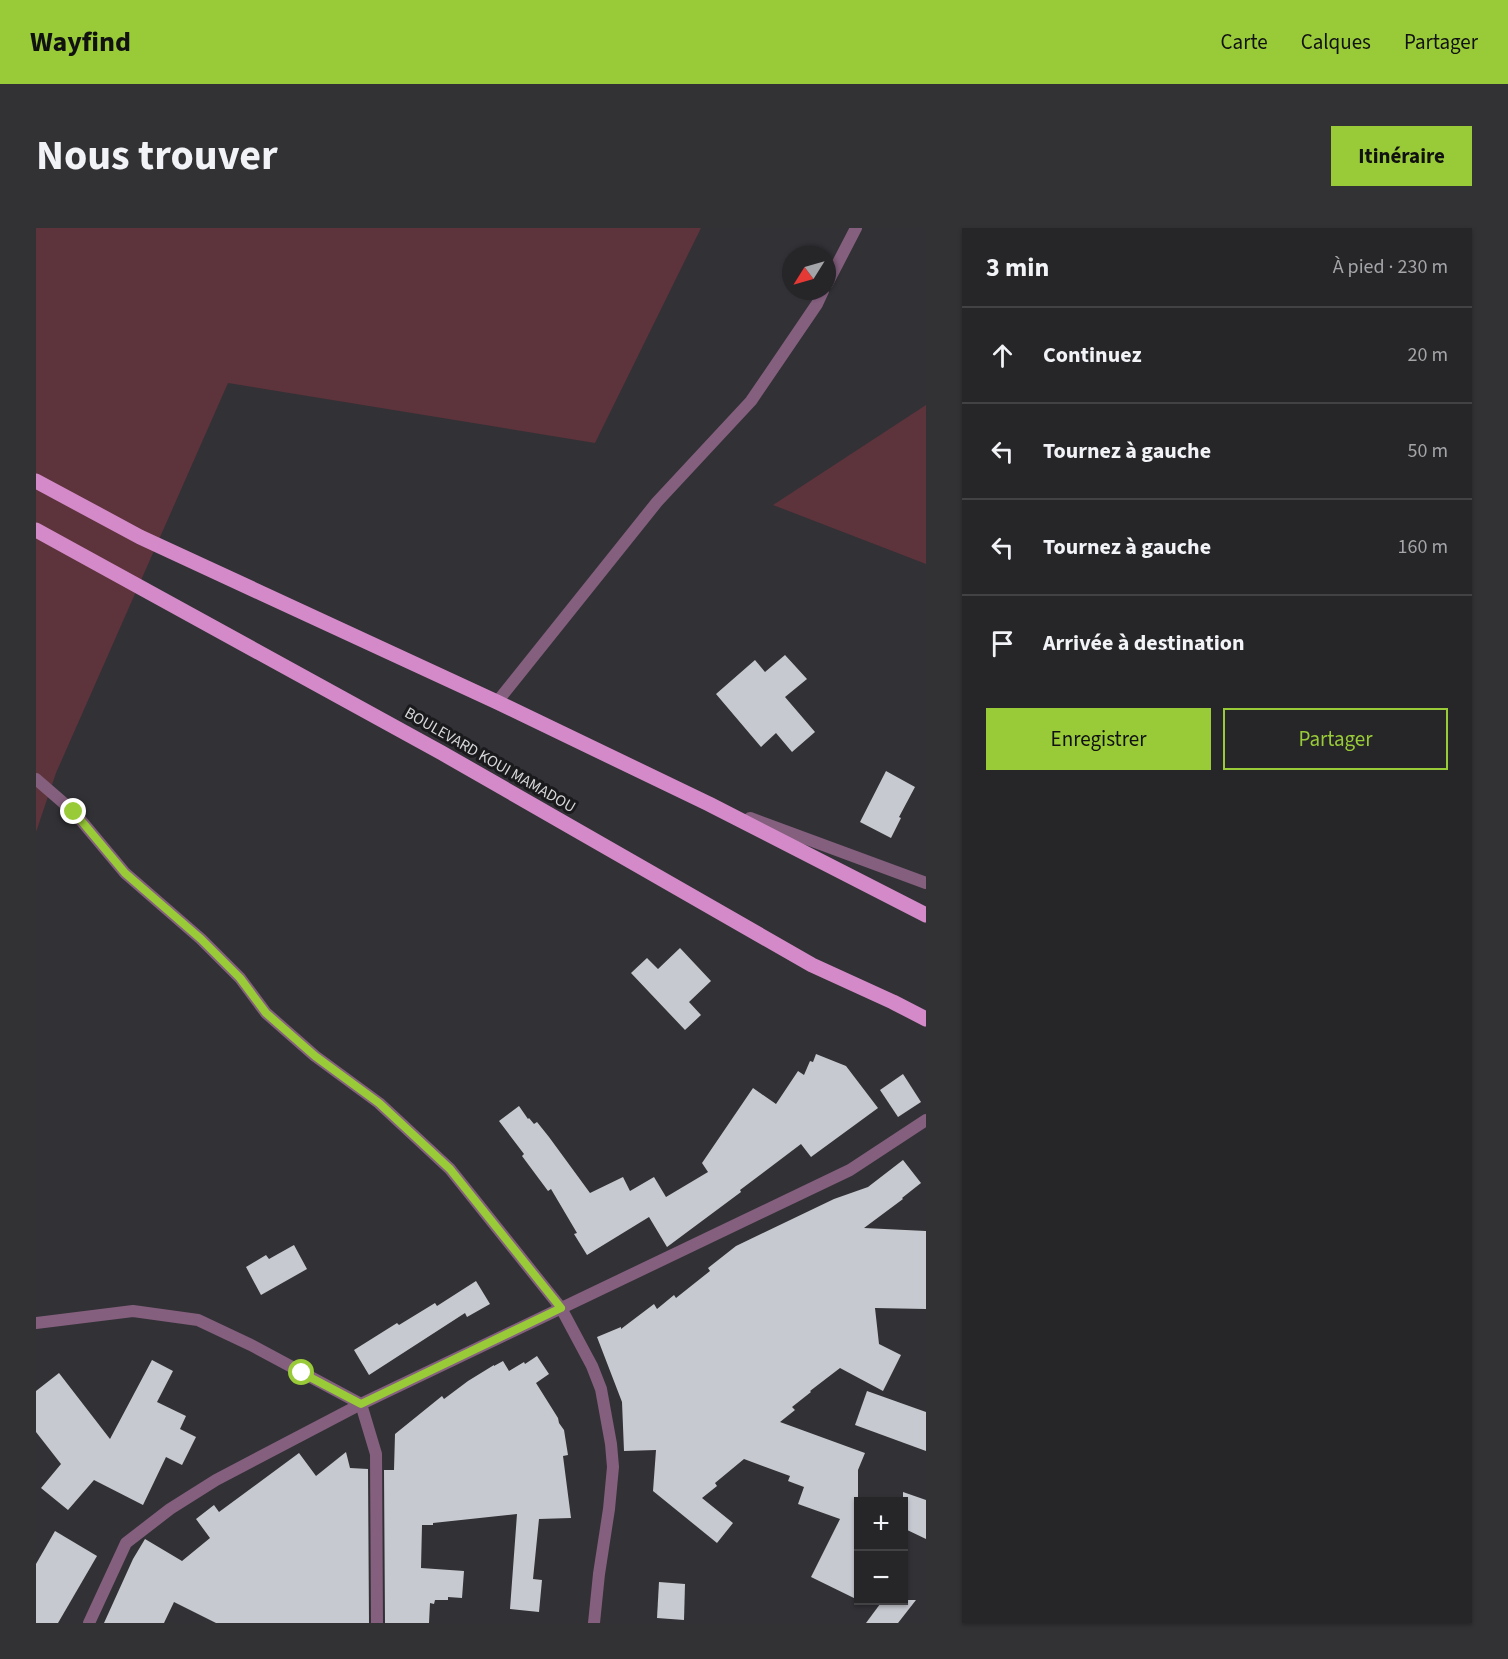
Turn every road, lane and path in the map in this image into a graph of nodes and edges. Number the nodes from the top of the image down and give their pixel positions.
1 (856, 228) edge
2 (836, 267) edge
3 (819, 300) edge
4 (36, 481) edge
5 (36, 530) edge
6 (498, 702) junction
7 (36, 779) edge
8 (709, 804) junction
9 (926, 883) edge
10 (926, 915) edge
11 (926, 1019) edge
12 (926, 1120) edge
13 (561, 1308) junction
14 (36, 1323) edge
15 (361, 1404) junction
16 (89, 1623) edge
17 (377, 1623) edge
18 (594, 1623) edge

1 - 2 street
3 - 6 street
4 - 6 main road
5 - 11 main road, BOULEVARD KOUI MAMADOU
6 - 8 main road
7 - 13 street
8 - 9 street
8 - 10 main road
12 - 13 street
13 - 15 street
13 - 18 street
14 - 15 street
15 - 16 street
15 - 17 street

